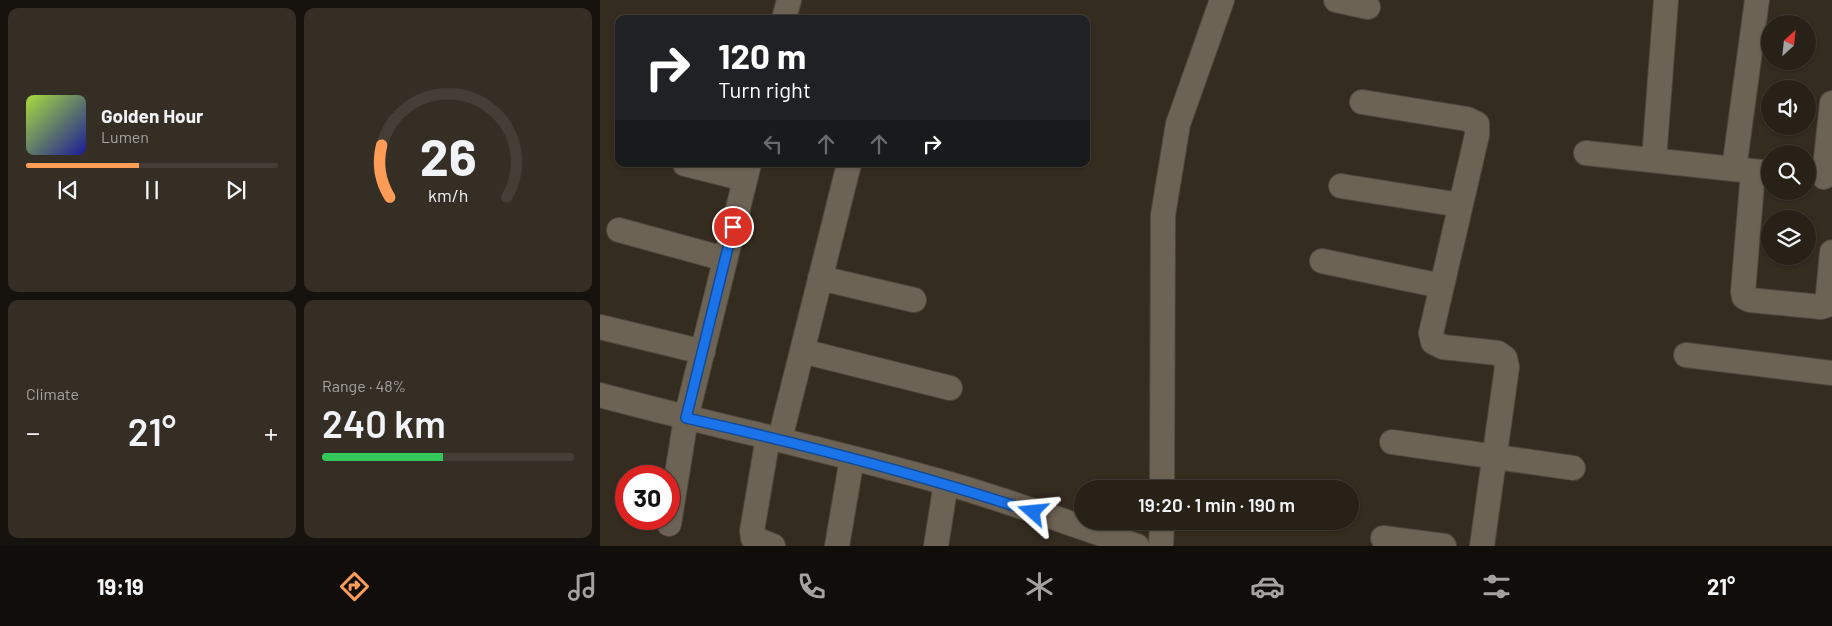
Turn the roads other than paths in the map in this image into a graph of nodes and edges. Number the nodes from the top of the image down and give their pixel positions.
1 (788, 0) edge
2 (1222, 0) edge
3 (1336, 0) edge
4 (1666, 0) edge
5 (1756, 0) edge
6 (1368, 8) dead end
7 (785, 15) edge
8 (1362, 102) dead end
9 (1832, 103) edge
10 (1586, 153) dead end
11 (1654, 160) junction
12 (708, 167) edge
13 (849, 167) edge
14 (1752, 171) edge
15 (747, 172) edge
16 (1821, 177) edge
17 (1340, 186) dead end
18 (1460, 204) junction
19 (618, 230) dead end
20 (1832, 252) edge
21 (726, 259) junction
22 (1322, 261) dead end
23 (820, 278) junction
24 (1441, 286) junction
25 (914, 300) dead end
26 (600, 327) edge
27 (802, 351) junction
28 (702, 352) junction
29 (1686, 355) dead end
30 (1832, 372) edge
31 (950, 388) dead end
32 (600, 394) edge
33 (686, 418) junction
34 (774, 438) junction
35 (1392, 442) dead end
36 (1495, 455) junction
37 (852, 458) junction
38 (678, 465) edge
39 (1573, 468) dead end
40 (1162, 480) edge
41 (946, 483) junction
42 (1162, 530) edge
43 (1383, 538) dead end
44 (773, 546) edge
45 (836, 546) edge
46 (936, 546) edge
47 (1137, 546) edge
48 (1161, 546) edge
49 (1444, 546) edge
50 (1482, 546) edge

1 - 7 street
2 - 40 street
3 - 6 street
4 - 11 street
5 - 14 street
8 - 18 street
9 - 16 street
10 - 11 street
11 - 14 street
12 - 15 street
13 - 23 street
14 - 20 street
15 - 21 street
17 - 18 street
18 - 24 street
19 - 21 street
21 - 28 street
22 - 24 street
23 - 25 street
23 - 27 street
24 - 36 street
26 - 28 street
27 - 31 street
27 - 34 street
28 - 33 street
29 - 30 street
32 - 33 street
33 - 34 street
33 - 38 street
34 - 37 street
34 - 44 street
35 - 36 street
36 - 39 street
36 - 50 street
37 - 41 street
37 - 45 street
41 - 46 street
41 - 47 street
42 - 48 street
43 - 49 street

